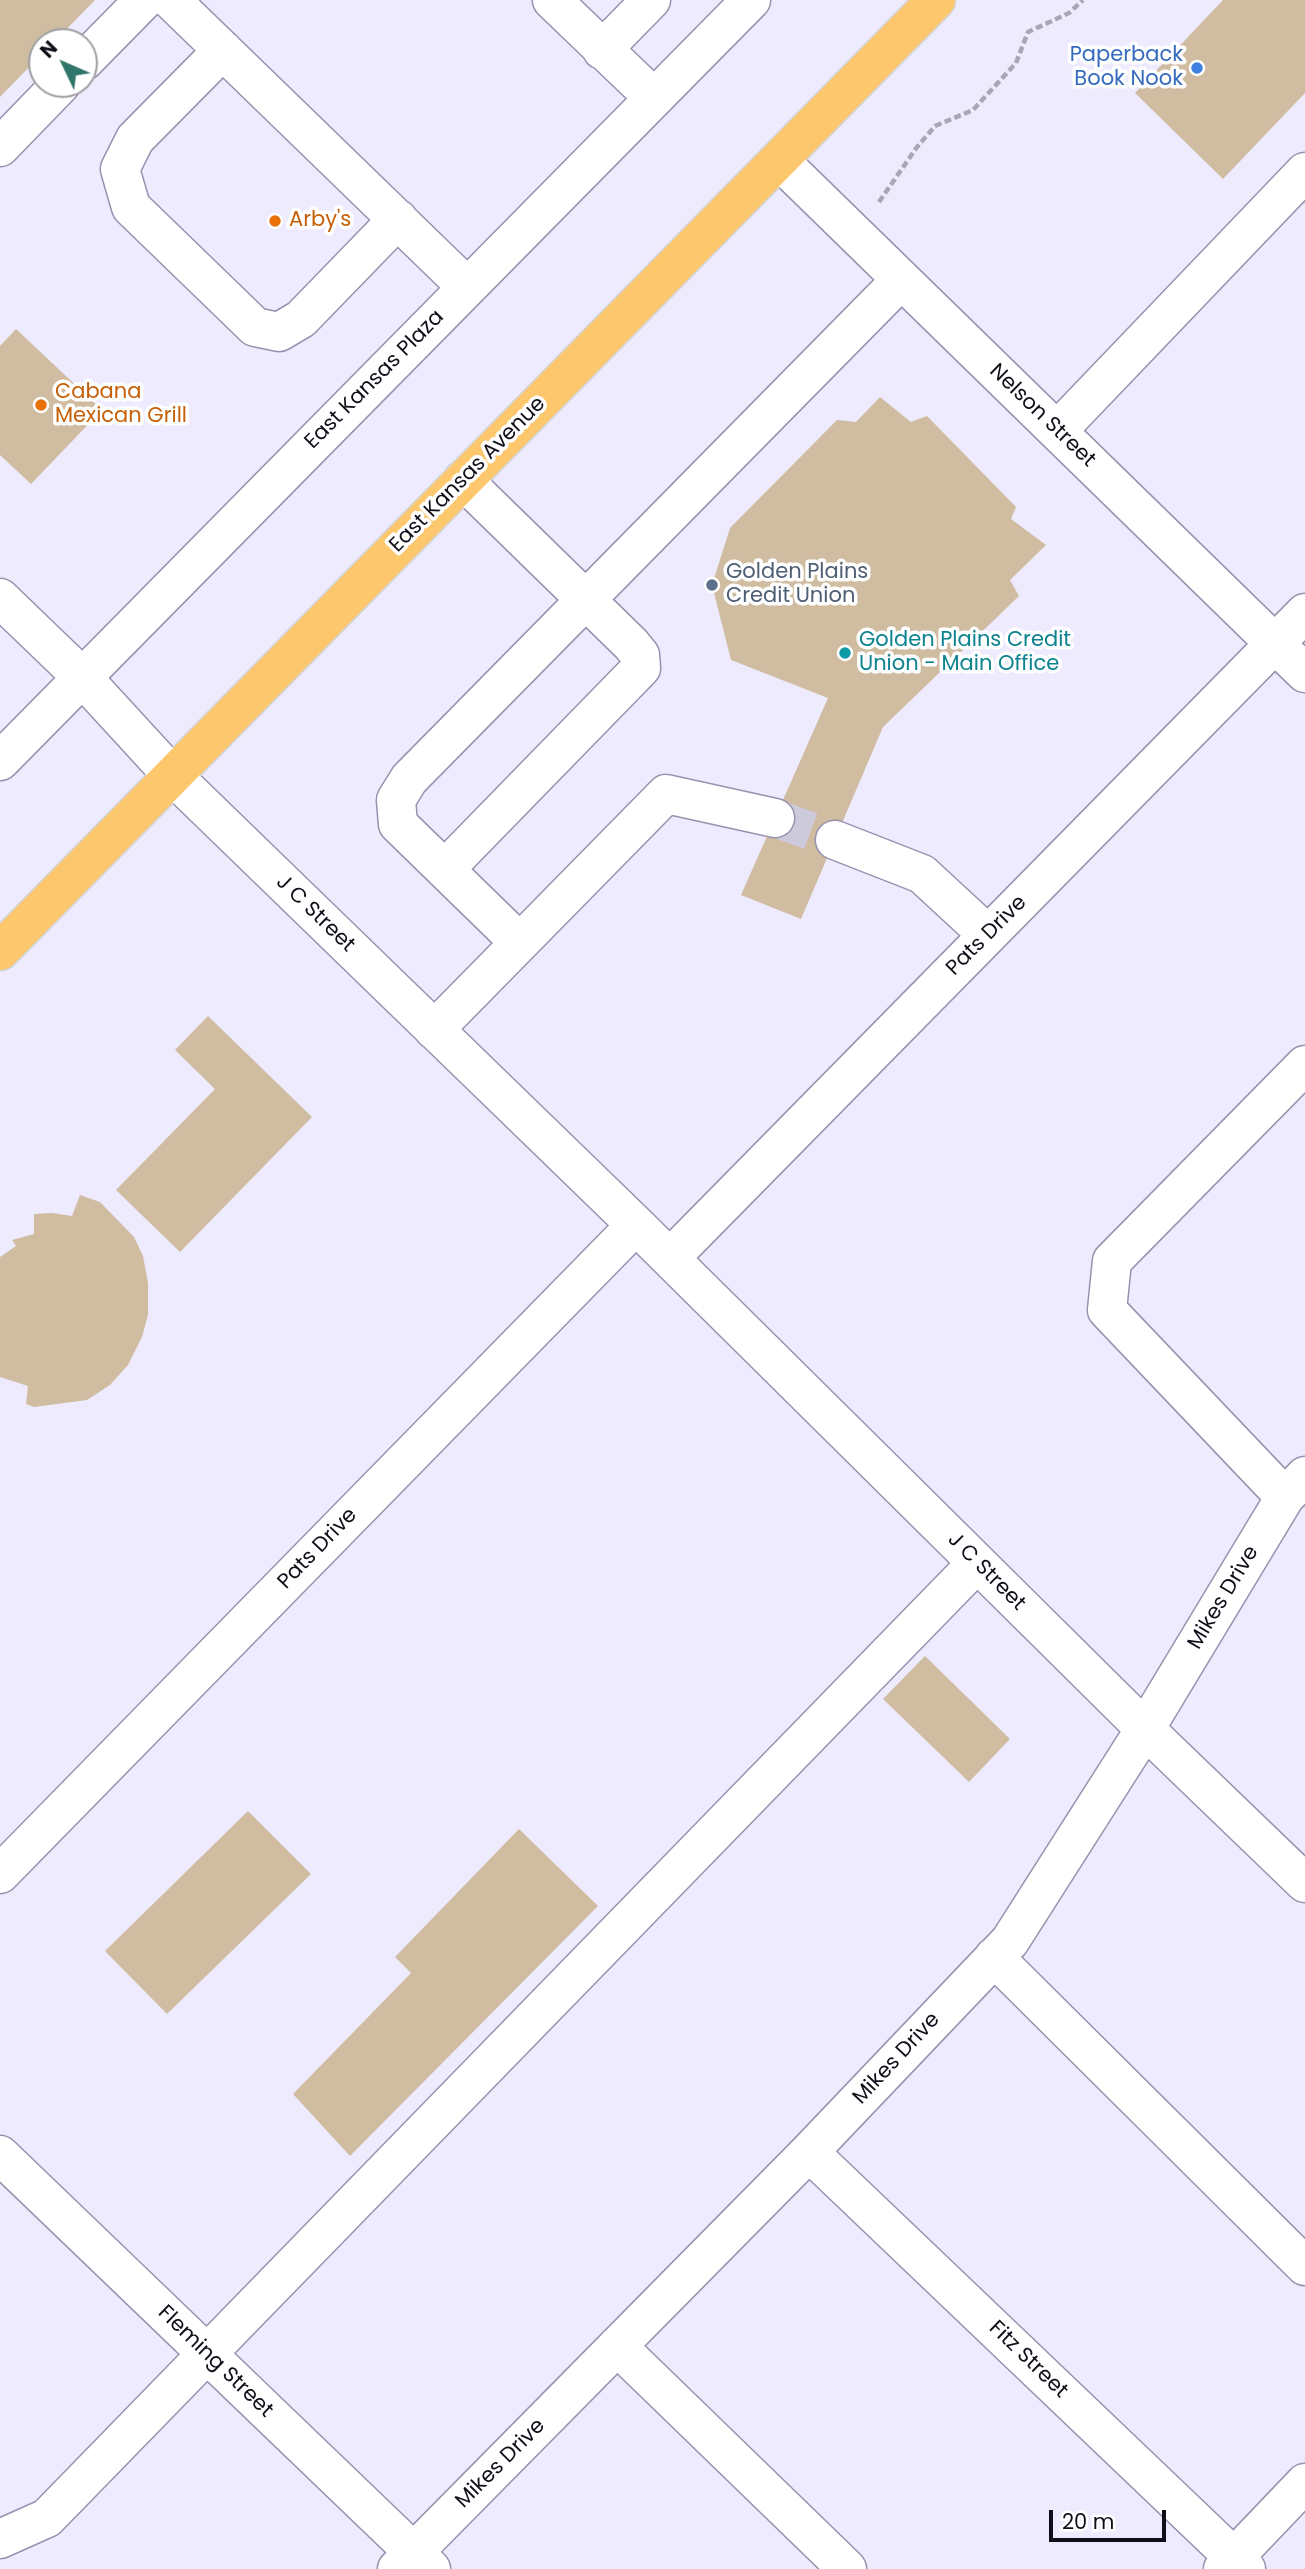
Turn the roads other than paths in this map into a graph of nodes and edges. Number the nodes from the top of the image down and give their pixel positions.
1 (144, 0) edge
2 (171, 0) edge
3 (552, 0) edge
4 (651, 0) edge
5 (751, 0) edge
6 (936, 0) edge
7 (98, 47) edge
8 (223, 50) junction
9 (602, 50) junction
10 (47, 98) edge
11 (654, 98) junction
12 (0, 147) edge
13 (779, 160) junction
14 (1305, 172) edge
15 (398, 219) junction
16 (901, 279) junction
17 (467, 286) junction
18 (1057, 431) junction
19 (463, 480) junction
20 (0, 598) edge
21 (585, 599) junction
22 (1305, 614) edge
23 (1275, 644) junction
24 (1305, 673) edge
25 (82, 677) junction
26 (0, 761) edge
27 (172, 775) junction
28 (775, 818) tunnel mouth
29 (835, 840) tunnel mouth
30 (445, 869) junction
31 (988, 935) junction
32 (519, 942) junction
33 (0, 951) edge
34 (435, 1030) junction
35 (1305, 1065) edge
36 (636, 1225) junction
37 (670, 1258) junction
38 (1295, 1486) edge
39 (977, 1563) junction
40 (1145, 1729) junction
41 (0, 1874) edge
42 (1305, 1884) edge
43 (994, 1957) junction
44 (809, 2152) junction
45 (0, 2155) edge
46 (1305, 2266) edge
47 (617, 2346) junction
48 (206, 2353) junction
49 (1305, 2483) edge
50 (0, 2539) edge
51 (414, 2563) edge
52 (1234, 2565) edge
53 (848, 2569) edge

1 - 7 street
2 - 8 street
3 - 9 street
4 - 9 street
5 - 11 street, East Kansas Plaza
6 - 13 main road, East Kansas Avenue
8 - 15 street
8 - 15 street
9 - 11 street
10 - 12 street
11 - 17 street, East Kansas Plaza
13 - 16 street, Nelson Street
13 - 19 main road, East Kansas Avenue
14 - 18 street
15 - 17 street
16 - 18 street, Nelson Street
16 - 21 street
17 - 25 street, East Kansas Plaza
18 - 23 street, Nelson Street
19 - 21 street
19 - 27 main road, East Kansas Avenue
20 - 25 street, J C Street
21 - 30 street
21 - 30 street
22 - 23 street, Pats Drive
23 - 24 street, Nelson Street
23 - 31 street, Pats Drive
25 - 26 street, East Kansas Plaza
25 - 27 street, J C Street
27 - 33 main road, East Kansas Avenue
27 - 34 street, J C Street
28 - 32 street
29 - 31 street
30 - 32 street
31 - 37 street, Pats Drive
32 - 34 street
34 - 36 street, J C Street
35 - 38 street
36 - 37 street, J C Street
36 - 41 street, Pats Drive
37 - 39 street, J C Street
38 - 40 street, Mikes Drive
39 - 40 street, J C Street
39 - 48 street
40 - 42 street, J C Street
40 - 43 street, Mikes Drive
43 - 44 street, Mikes Drive
43 - 46 street
44 - 47 street, Mikes Drive
44 - 52 street, Fitz Street
45 - 48 street, Fleming Street
47 - 51 street, Mikes Drive
47 - 53 street
48 - 50 street
48 - 51 street, Fleming Street
49 - 52 street

